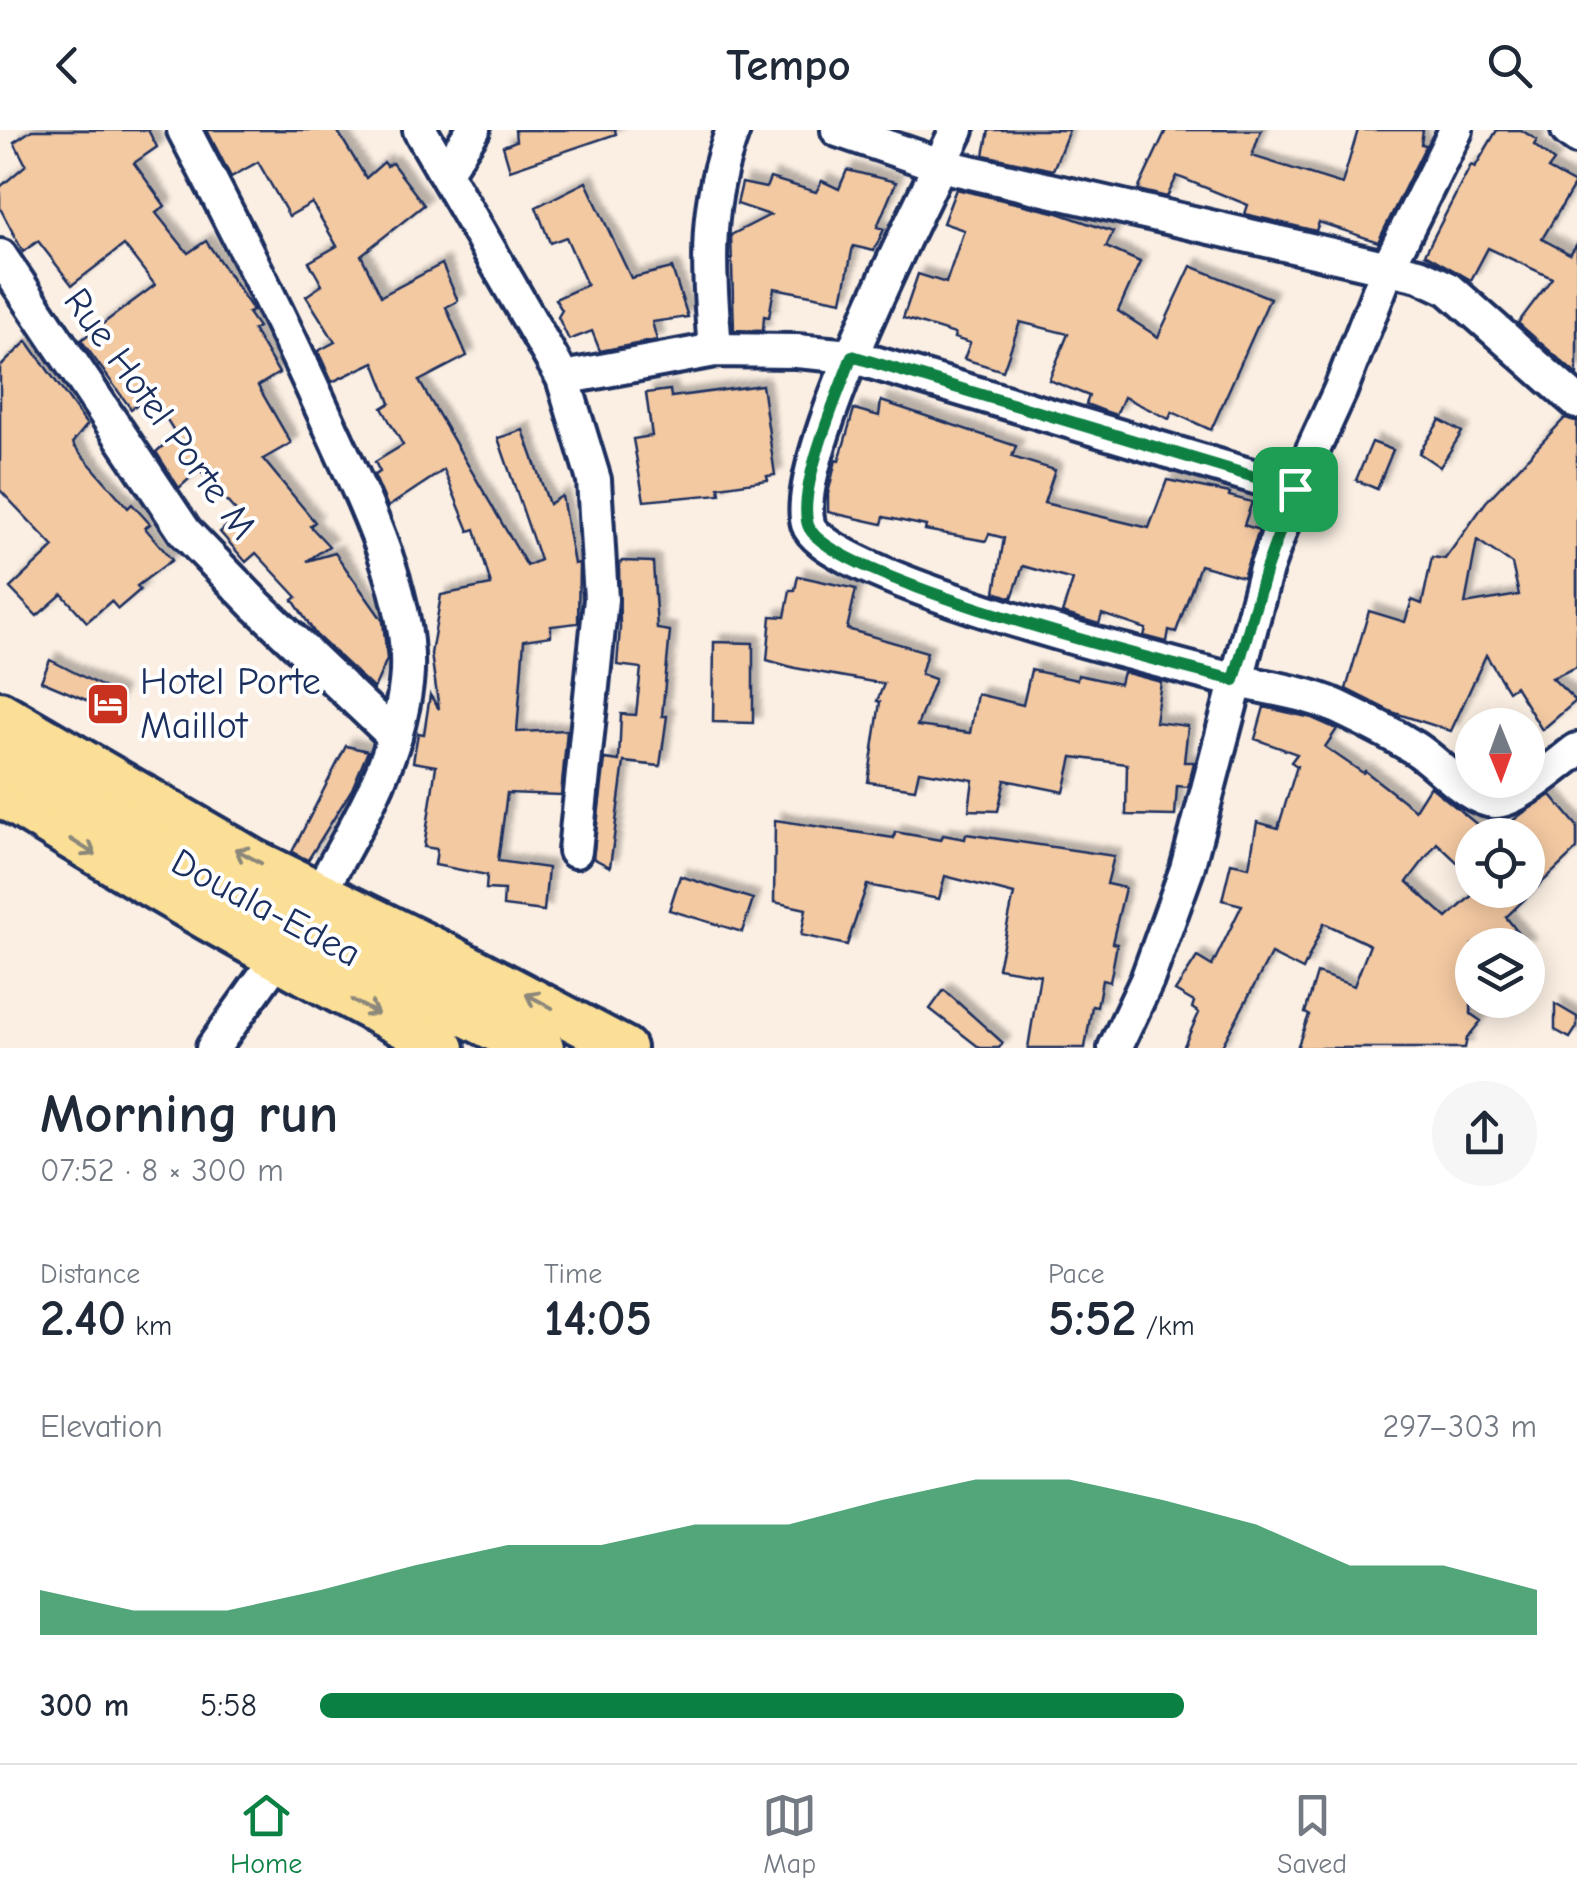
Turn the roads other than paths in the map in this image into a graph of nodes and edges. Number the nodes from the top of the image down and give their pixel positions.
1 (184, 130) edge
2 (420, 130) edge
3 (473, 130) edge
4 (733, 130) edge
5 (838, 130) edge
6 (957, 130) edge
7 (1456, 130) edge
8 (1568, 130) edge
9 (1577, 137) edge
10 (940, 164) junction
11 (446, 171) junction
12 (0, 256) edge
13 (1390, 266) junction
14 (714, 350) junction
15 (852, 356) junction
16 (563, 378) junction
17 (1577, 402) edge
18 (1295, 489) junction
19 (1234, 680) junction
20 (0, 712) edge
21 (396, 737) junction
22 (1577, 750) edge
23 (0, 754) edge
24 (0, 795) edge
25 (574, 850) dead end
26 (319, 893) junction
27 (276, 960) junction
28 (213, 1048) edge
29 (444, 1048) edge
30 (539, 1048) edge
31 (625, 1048) edge
32 (1116, 1048) edge

1 - 21 street
2 - 11 street
3 - 11 street
4 - 14 street
5 - 10 street
6 - 10 street
7 - 13 street
8 - 9 street
10 - 13 street
10 - 15 street
11 - 16 street
12 - 21 street, Rue Hotel Porte M
13 - 17 street
13 - 18 street
14 - 15 street
14 - 16 street
15 - 18 street
15 - 19 street
16 - 25 street
18 - 19 street
19 - 22 street
19 - 32 street
26 -> 20 main road
21 - 26 street
23 - 30 highway, Douala-Edea
24 -> 27 main road
31 -> 26 main road
27 - 28 street
27 -> 29 main road

